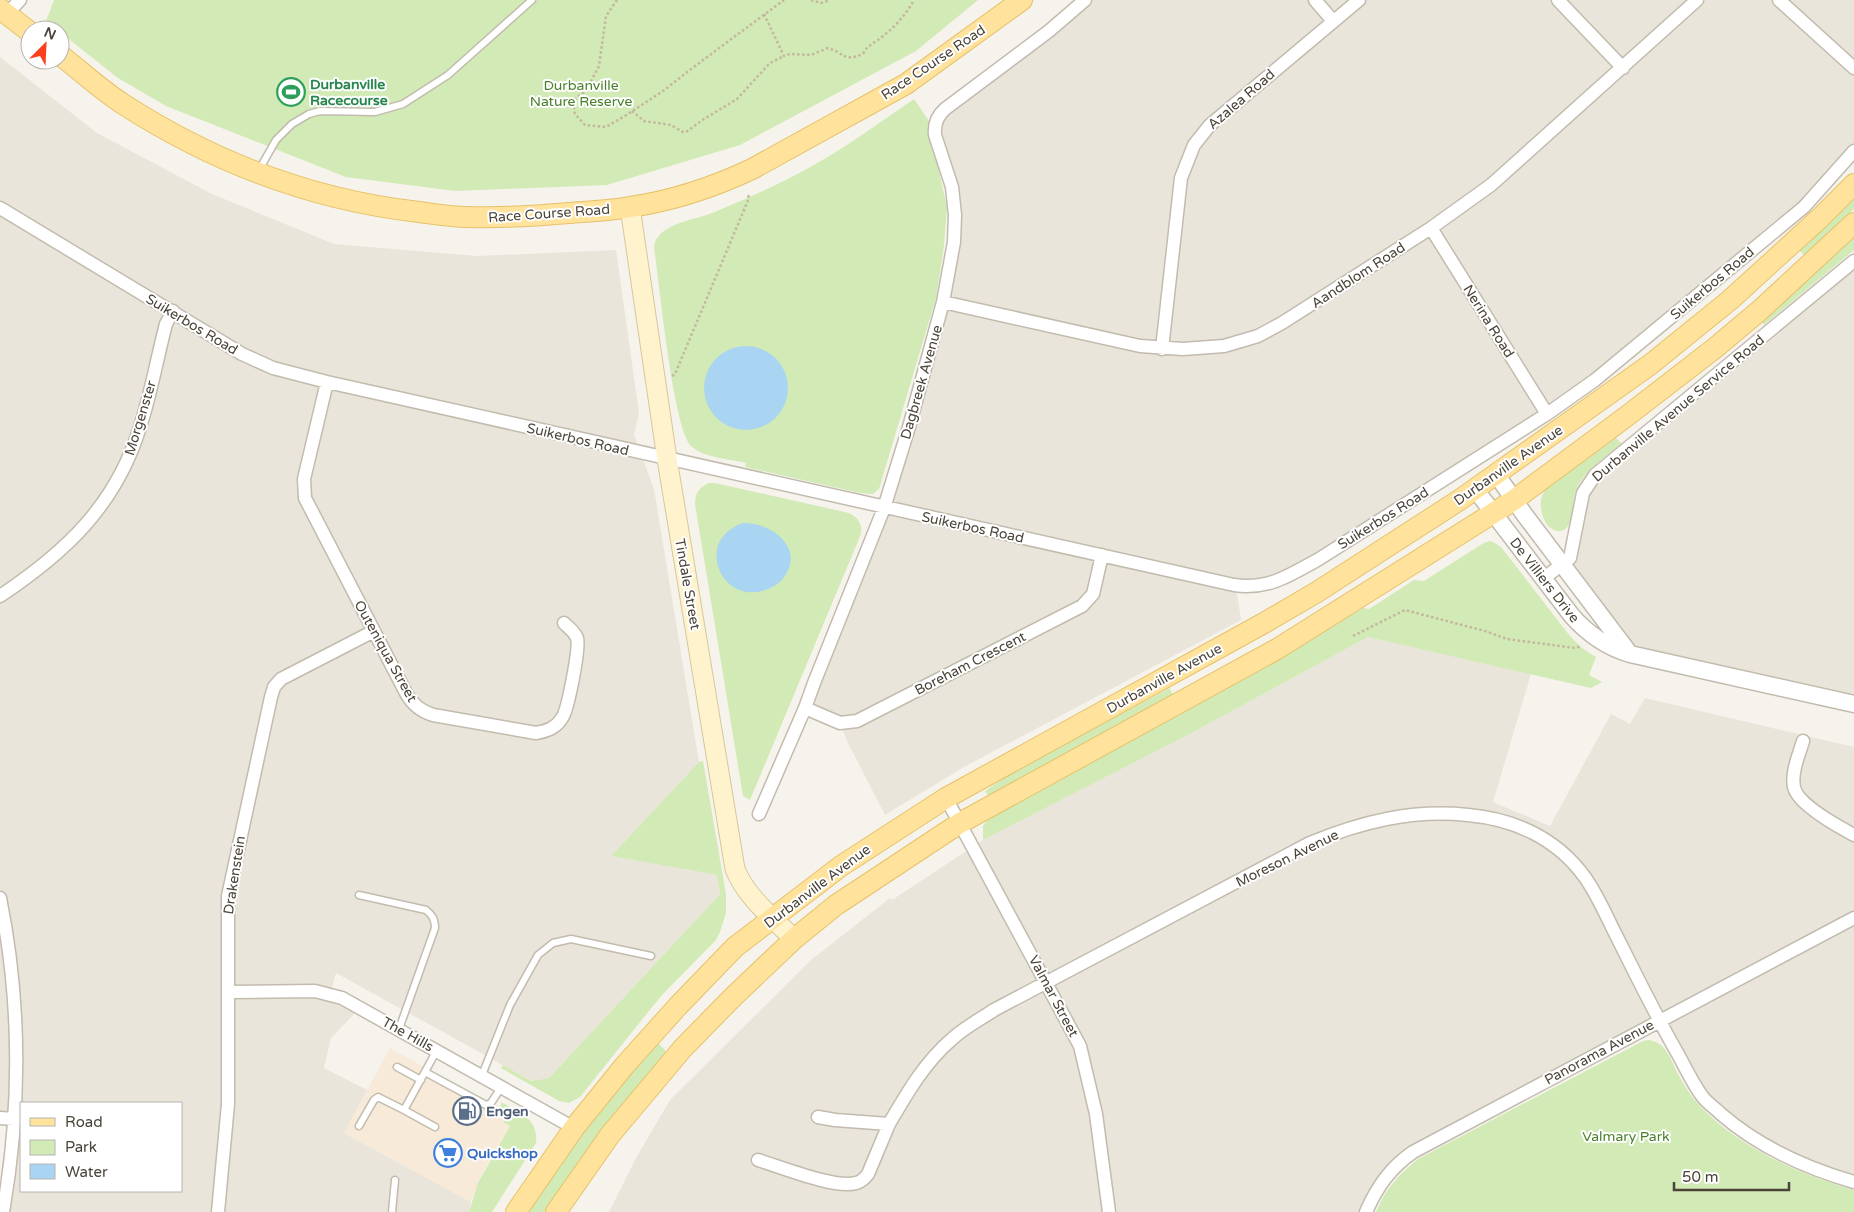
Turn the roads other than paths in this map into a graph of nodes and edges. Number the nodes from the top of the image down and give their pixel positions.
1 (532, 0) edge
2 (1022, 0) edge
3 (1086, 0) edge
4 (1315, 0) edge
5 (1359, 0) edge
6 (1558, 0) edge
7 (1697, 0) edge
8 (1779, 0) edge
9 (9, 8) edge
10 (20, 21) edge
11 (1333, 21) junction
12 (70, 63) edge
13 (1623, 68) junction
14 (1854, 68) edge
15 (1854, 151) edge
16 (257, 174) junction
17 (1854, 184) edge
18 (630, 207) junction
19 (0, 208) edge
20 (1854, 223) edge
21 (1431, 228) junction
22 (1854, 261) edge
23 (943, 302) junction
24 (173, 311) junction
25 (1162, 348) junction
26 (327, 382) junction
27 (1547, 414) junction
28 (667, 459) junction
29 (1496, 474) junction
30 (1475, 489) junction
31 (1514, 500) junction
32 (884, 508) junction
33 (1494, 513) junction
34 (1102, 555) junction
35 (1562, 564) junction
36 (1543, 579) junction
37 (0, 596) edge
38 (564, 623) dead end
39 (374, 631) junction
40 (1630, 654) junction
41 (1854, 704) edge
42 (805, 708) junction
43 (1803, 741) dead end
44 (946, 798) junction
45 (759, 814) dead end
46 (960, 823) junction
47 (1854, 835) edge
48 (359, 895) dead end
49 (0, 898) edge
50 (773, 918) junction
51 (1854, 918) edge
52 (794, 939) junction
53 (651, 956) dead end
54 (1047, 982) junction
55 (228, 992) junction
56 (1659, 1020) junction
57 (399, 1029) junction
58 (437, 1050) junction
59 (397, 1067) dead end
60 (425, 1072) junction
61 (482, 1075) junction
62 (421, 1080) junction
63 (502, 1086) junction
64 (404, 1110) junction
65 (818, 1117) dead end
66 (0, 1118) edge
67 (14, 1119) junction
68 (889, 1124) junction
69 (359, 1126) dead end
70 (435, 1127) dead end
71 (574, 1128) junction
72 (758, 1160) dead end
73 (395, 1180) dead end
74 (1854, 1182) edge
75 (2, 1212) edge
76 (218, 1212) edge
77 (392, 1212) edge
78 (516, 1212) edge
79 (556, 1212) edge
80 (1109, 1212) edge
81 (1366, 1212) edge

1 - 16 lane
2 - 18 main road, Race Course Road
3 - 23 street, Dagbreek Avenue
4 - 11 street
5 - 11 street, Azalea Road
6 - 13 street
7 - 13 street, Aandblom Road
8 - 14 street
9 - 10 main road
11 - 25 street, Azalea Road
12 - 16 main road, Race Course Road
13 - 21 street, Aandblom Road
15 - 27 street, Suikerbos Road
16 - 18 main road, Race Course Road
17 - 29 main road, Durbanville Avenue
18 - 28 main road, Tindale Street
19 - 24 street, Suikerbos Road
20 - 31 main road, Durbanville Avenue
21 - 25 street, Aandblom Road
21 - 27 street, Nerina Road
22 - 35 street, Durbanville Avenue Service Road
23 - 25 street, Aandblom Road
23 - 32 street, Dagbreek Avenue
24 - 26 street, Suikerbos Road
24 - 37 street, Morgenster
26 - 28 street, Suikerbos Road
26 - 39 street, Outeniqua Street
27 - 34 street, Suikerbos Road
28 - 32 street, Suikerbos Road
28 - 50 main road, Tindale Street
29 - 30 main road, Durbanville Avenue
29 - 31 street, De Villiers Drive
30 - 33 street, De Villiers Drive
30 - 44 main road, Durbanville Avenue
31 - 33 main road, Durbanville Avenue
31 - 35 street, De Villiers Drive
32 - 34 street, Suikerbos Road
32 - 42 street, Dagbreek Avenue
33 - 36 street, De Villiers Drive
33 - 46 main road, Durbanville Avenue
34 - 42 street, Boreham Crescent
35 - 36 street, Durbanville Avenue Service Road
35 - 40 street, De Villiers Drive
36 - 40 street, De Villiers Drive
38 - 39 street, Outeniqua Street
39 - 55 street, Drakenstein
40 - 41 street, De Villiers Drive
42 - 45 street, Dagbreek Avenue
43 - 47 street
44 - 46 street, Valmar Street
44 - 50 main road, Durbanville Avenue
46 - 52 main road, Durbanville Avenue
46 - 54 street, Valmar Street
48 - 57 lane
49 - 67 street
50 - 52 main road, Tindale Street
50 - 71 main road, Durbanville Avenue
51 - 56 street, Panorama Avenue
52 - 79 main road, Durbanville Avenue
53 - 61 lane
54 - 56 street, Moreson Avenue
54 - 68 street, Moreson Avenue
54 - 80 street, Valmar Street
55 - 57 street, The Hills
55 - 76 street, Drakenstein
56 - 74 street, Moreson Avenue
56 - 81 street, Panorama Avenue
57 - 58 street, The Hills
58 - 60 lane
58 - 61 street, The Hills
59 - 62 lane
60 - 62 lane
60 - 63 lane
61 - 63 street, The Hills
62 - 64 lane
63 - 71 street, The Hills
64 - 69 lane
64 - 70 lane
65 - 68 street
66 - 67 street
67 - 75 street
68 - 72 street, Moreson Avenue
71 - 78 main road, Durbanville Avenue
73 - 77 lane

